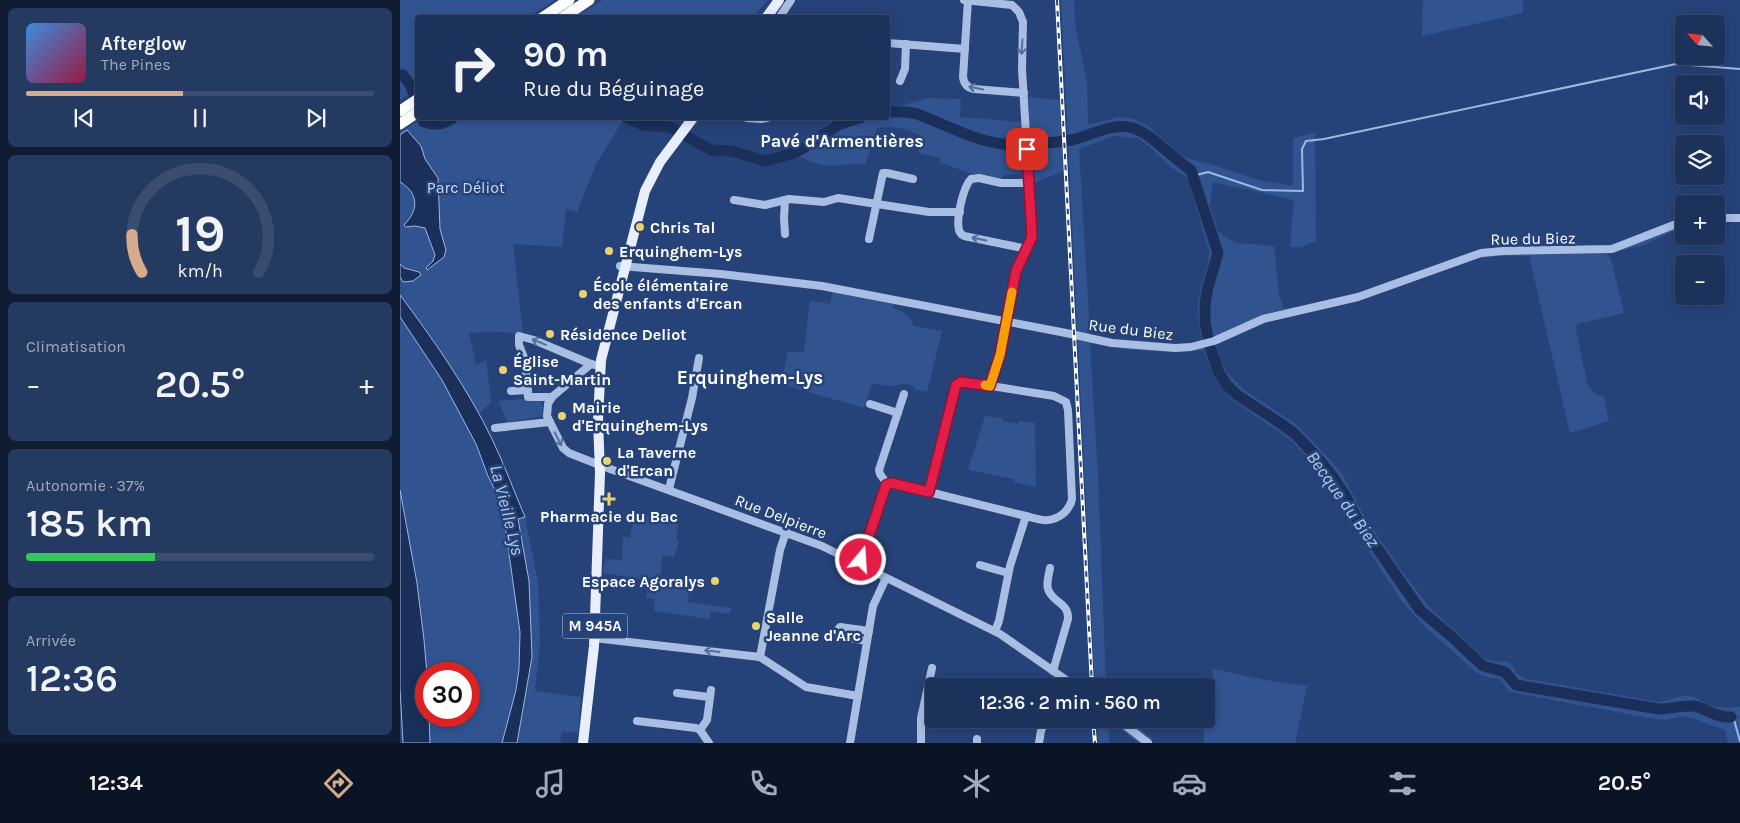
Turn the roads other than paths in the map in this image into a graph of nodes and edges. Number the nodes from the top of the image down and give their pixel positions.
1 (569, 0) edge
2 (590, 0) edge
3 (772, 0) edge
4 (779, 0) edge
5 (791, 0) edge
6 (964, 0) edge
7 (968, 0) edge
8 (1012, 2) edge
9 (546, 15) edge
10 (567, 15) edge
11 (763, 15) edge
12 (768, 15) edge
13 (780, 15) edge
14 (890, 43) edge
15 (906, 44) junction
16 (965, 48) junction
17 (900, 81) dead end
18 (1024, 93) junction
19 (415, 101) edge
20 (400, 111) edge
21 (415, 114) edge
22 (687, 120) edge
23 (691, 120) edge
24 (400, 124) edge
25 (680, 132) junction
26 (913, 179) dead end
27 (1029, 183) junction
28 (734, 200) dead end
29 (785, 200) junction
30 (876, 204) junction
31 (960, 212) junction
32 (1725, 218) edge
33 (1740, 218) edge
34 (1675, 224) edge
35 (786, 234) dead end
36 (869, 239) dead end
37 (1027, 249) junction
38 (622, 266) junction
39 (1007, 322) junction
40 (699, 358) dead end
41 (595, 365) junction
42 (990, 386) junction
43 (528, 390) junction
44 (511, 391) dead end
45 (904, 394) dead end
46 (552, 397) junction
47 (870, 404) dead end
48 (898, 413) junction
49 (550, 422) junction
50 (495, 428) dead end
51 (598, 464) junction
52 (887, 484) junction
53 (669, 489) junction
54 (929, 492) junction
55 (1026, 516) junction
56 (786, 532) junction
57 (859, 564) junction
58 (980, 566) dead end
59 (1050, 568) dead end
60 (1008, 574) junction
61 (886, 578) junction
62 (869, 631) junction
63 (995, 631) junction
64 (594, 638) junction
65 (867, 641) junction
66 (760, 657) junction
67 (932, 668) dead end
68 (1053, 671) junction
69 (1059, 678) edge
70 (678, 693) dead end
71 (858, 696) junction
72 (637, 721) dead end
73 (1042, 728) edge
74 (1129, 728) edge
75 (700, 730) junction
76 (585, 743) edge
77 (709, 743) edge
78 (850, 743) edge
79 (921, 743) edge
80 (1040, 743) edge
81 (1148, 743) edge

1 - 9 highway
2 - 10 highway
3 - 11 main road
4 - 12 main road
5 - 13 street
6 - 7 street
7 - 8 street
7 - 16 street
8 -> 18 street
14 - 15 street
15 - 16 street
15 - 17 street
18 -> 16 street
18 - 27 street
19 - 20 highway
21 - 24 highway
22 - 25 main road, M 945A
23 - 25 main road, M 945A
25 - 38 main road, M 945A
26 - 30 street
27 - 31 street
27 - 37 street
28 - 29 street
29 - 30 street
29 - 35 street
30 - 31 street
30 - 36 street
37 -> 31 street
32 - 33 street
34 - 39 street, Rue du Biez
37 - 39 street
38 - 39 street, Rue du Biez
38 - 41 main road, M 945A
39 - 42 street
40 - 53 street
41 -> 43 street
41 - 46 street
41 - 51 main road, M 945A
42 - 54 street
42 - 55 street
43 - 44 street
43 - 46 street
45 - 48 street
46 - 49 street
47 - 48 street
48 - 52 street
49 - 50 street
49 -> 51 street, Rue Delpierre
51 - 53 street, Rue Delpierre
51 - 64 main road, M 945A
52 - 54 street
52 - 57 street
53 - 56 street, Rue Delpierre
54 - 55 street
55 - 60 street
56 - 57 street, Rue Delpierre
56 - 66 street
57 - 61 street, Rue Delpierre
58 - 60 street
59 - 68 street
60 - 63 street
61 - 62 street
61 - 63 street, Rue Delpierre
62 - 65 street
62 - 65 street
63 - 68 street, Rue Delpierre
66 -> 64 street
64 - 76 main road, M 945A
65 - 71 street
66 - 71 street
67 - 79 street
68 - 69 street, Rue Delpierre
70 - 75 street
71 - 78 street
72 - 75 street
73 - 80 street
74 - 81 street
75 - 77 street

